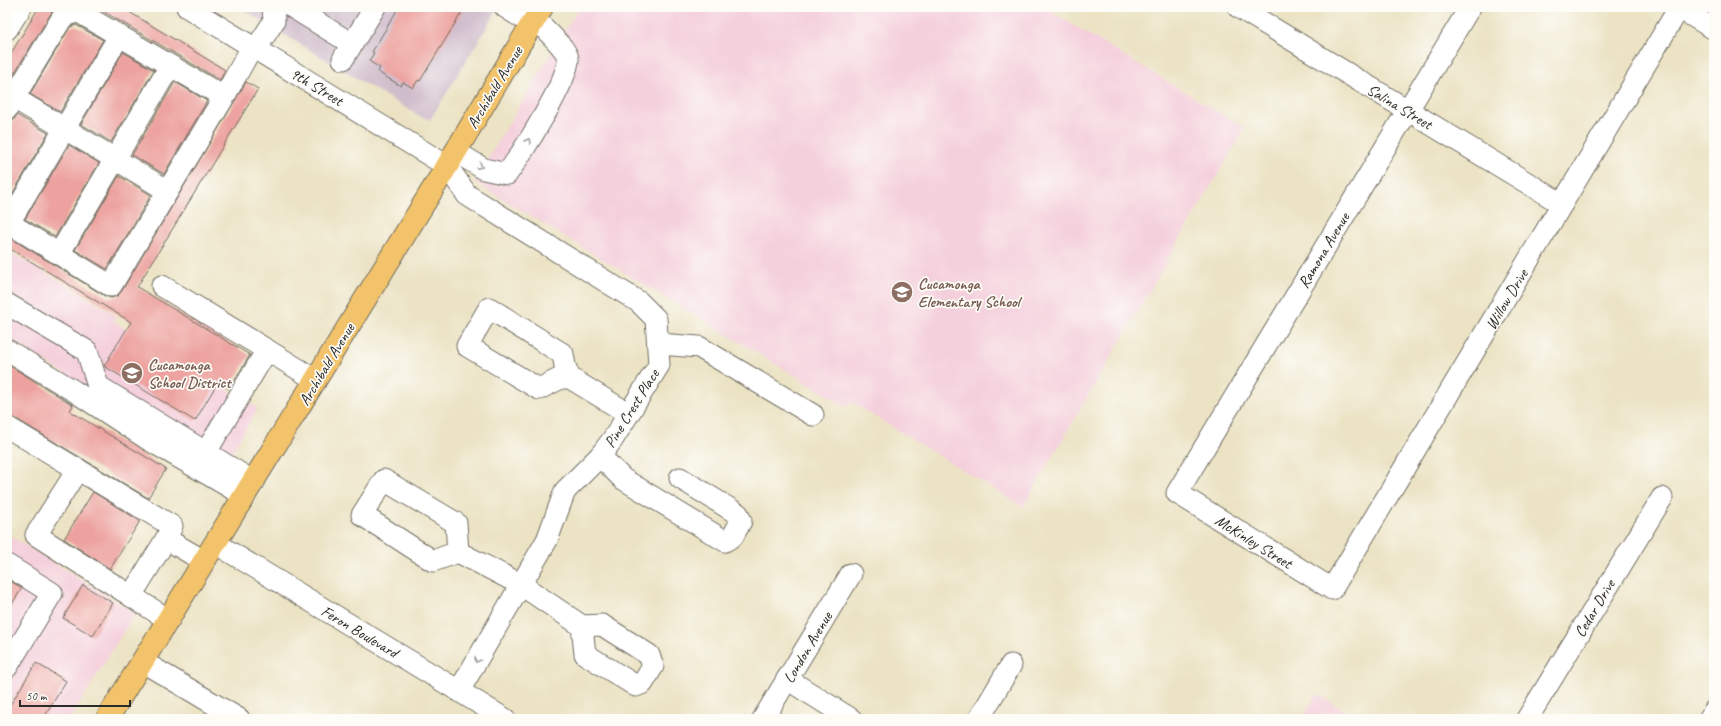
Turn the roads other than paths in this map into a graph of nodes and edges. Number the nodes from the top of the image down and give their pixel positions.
1 (21, 7) edge
2 (187, 7) edge
3 (273, 7) edge
4 (292, 7) edge
5 (375, 7) edge
6 (505, 7) edge
7 (1238, 7) edge
8 (1470, 7) edge
9 (78, 9) edge
10 (315, 13) edge
11 (536, 16) edge
12 (1714, 29) edge
13 (7, 30) edge
14 (119, 36) junction
15 (254, 48) junction
16 (170, 66) junction
17 (224, 97) junction
18 (10, 103) edge
19 (1408, 110) junction
20 (65, 129) junction
21 (115, 159) junction
22 (451, 159) junction
23 (168, 191) junction
24 (1562, 204) junction
25 (8, 222) edge
26 (59, 254) junction
27 (162, 286) dead end
28 (7, 304) edge
29 (658, 344) junction
30 (7, 350) edge
31 (267, 350) junction
32 (570, 378) junction
33 (316, 380) junction
34 (629, 414) junction
35 (814, 415) dead end
36 (7, 427) edge
37 (206, 452) junction
38 (600, 456) junction
39 (78, 469) junction
40 (680, 478) dead end
41 (249, 489) junction
42 (1177, 492) joint
43 (1662, 498) dead end
44 (166, 538) junction
45 (215, 543) junction
46 (458, 552) junction
47 (204, 561) junction
48 (7, 565) edge
49 (851, 574) dead end
50 (520, 584) junction
51 (1332, 589) joint
52 (131, 596) junction
53 (169, 620) junction
54 (582, 626) dead end
55 (143, 662) junction
56 (1011, 665) dead end
57 (7, 667) edge
58 (787, 680) junction
59 (458, 691) junction
60 (1714, 711) edge
61 (107, 719) edge
62 (239, 719) edge
63 (505, 719) edge
64 (763, 719) edge
65 (852, 719) edge
66 (979, 719) edge
67 (1527, 719) edge
68 (1709, 719) edge

1 - 13 street
2 - 15 street, 9th Street
3 - 15 street
4 - 10 street
5 - 10 street
6 - 11 street
7 - 19 street, Salina Street
8 - 19 street, Ramona Avenue
9 - 14 street
9 - 18 street
11 - 22 main road, Archibald Avenue
22 -> 11 street, 9th Street
12 - 24 street, Willow Drive
14 - 16 street
14 - 20 street
15 - 17 street
15 - 22 street, 9th Street
16 - 17 street
16 - 21 street
17 - 23 street
18 - 20 street
19 - 24 street, Salina Street
19 - 42 street, Ramona Avenue
20 - 21 street
20 - 25 street
21 - 23 street
21 - 26 street
22 - 29 street, Pine Crest Place
22 - 33 main road, Archibald Avenue
23 - 26 street
24 - 51 street, Willow Drive
25 - 26 street
27 - 31 street
28 - 37 street
29 - 34 street, Pine Crest Place
29 - 35 street
30 - 41 street
31 - 33 street
31 - 37 street
32 - 32 street
32 - 34 street
33 - 41 main road, Archibald Avenue
34 - 38 street, Pine Crest Place
36 - 39 street
37 - 41 street
38 - 40 street
38 - 50 street, Pine Crest Place
39 - 44 street
39 - 52 street
41 - 45 main road, Archibald Avenue
42 - 51 street, McKinley Street
43 - 67 street, Cedar Drive
44 - 47 street
44 - 52 street
45 - 47 main road, Archibald Avenue
45 - 59 street, Feron Boulevard
46 - 46 street
46 - 50 street
47 - 53 main road, Archibald Avenue
48 - 57 street
49 - 58 street, London Avenue
50 - 54 street
50 -> 59 street, Pine Crest Place
52 - 53 street
53 - 55 main road, Archibald Avenue
55 - 61 main road, Archibald Avenue
55 - 62 street
56 - 66 street
58 - 64 street, London Avenue
58 - 65 street
59 - 63 street, Feron Boulevard
60 - 68 street

